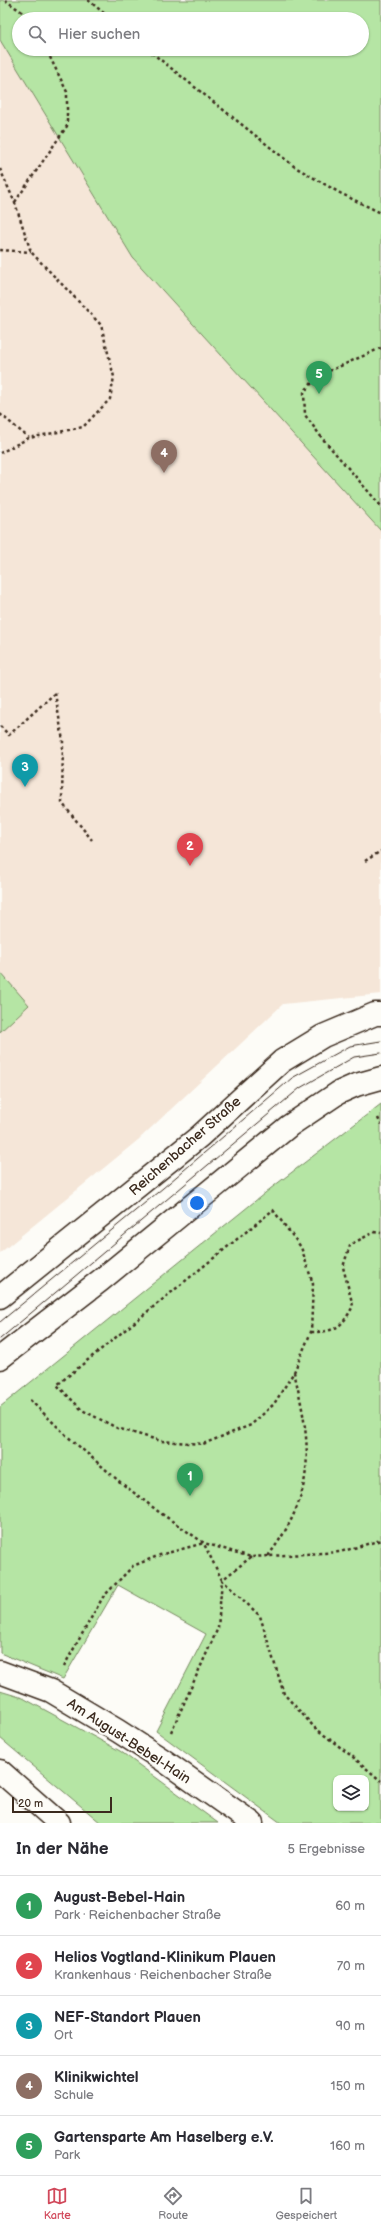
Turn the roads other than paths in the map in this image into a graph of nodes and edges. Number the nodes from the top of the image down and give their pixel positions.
1 (381, 1014) edge
2 (381, 1078) edge
3 (0, 1298) edge
4 (0, 1358) edge
5 (0, 1672) edge
6 (0, 1771) edge
7 (59, 1823) edge
8 (252, 1823) edge

1 - 3 street, Reichenbacher Straße
2 - 4 street
5 - 8 street, Am August-Bebel-Hain
6 - 7 street

